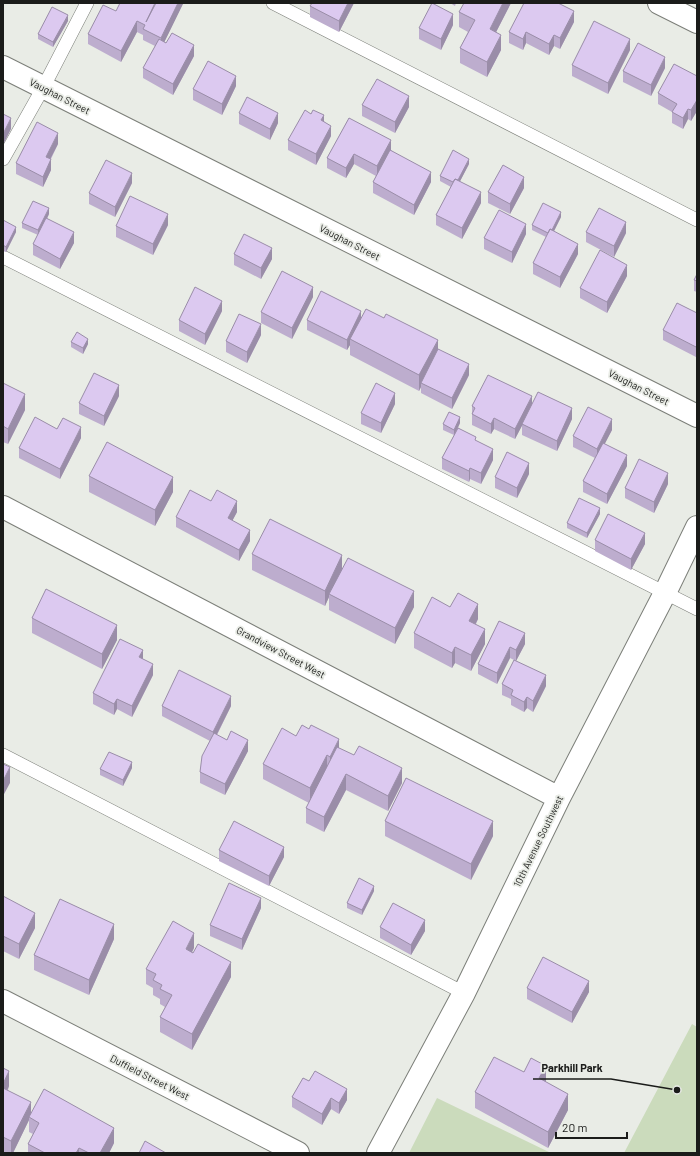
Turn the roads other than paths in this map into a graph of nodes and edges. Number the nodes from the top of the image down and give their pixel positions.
1 (87, 3) edge
2 (273, 3) edge
3 (659, 3) edge
4 (697, 22) edge
5 (3, 67) edge
6 (43, 88) junction
7 (3, 159) edge
8 (697, 220) edge
9 (3, 257) edge
10 (697, 416) edge
11 (3, 507) edge
12 (697, 527) edge
13 (665, 593) junction
14 (697, 609) edge
15 (3, 755) edge
16 (559, 798) junction
17 (464, 993) junction
18 (3, 1001) edge
19 (298, 1153) edge
20 (378, 1153) edge

1 - 6 lane
2 - 8 lane
3 - 4 street
5 - 6 street, Vaughan Street
6 - 7 lane
6 - 10 street, Vaughan Street
9 - 13 lane
11 - 16 street, Grandview Street West
12 - 13 street, 10th Avenue Southwest
13 - 14 lane
13 - 16 street, 10th Avenue Southwest
15 - 17 lane
16 - 17 street, 10th Avenue Southwest
17 - 20 street, 10th Avenue Southwest
18 - 19 street, Duffield Street West

